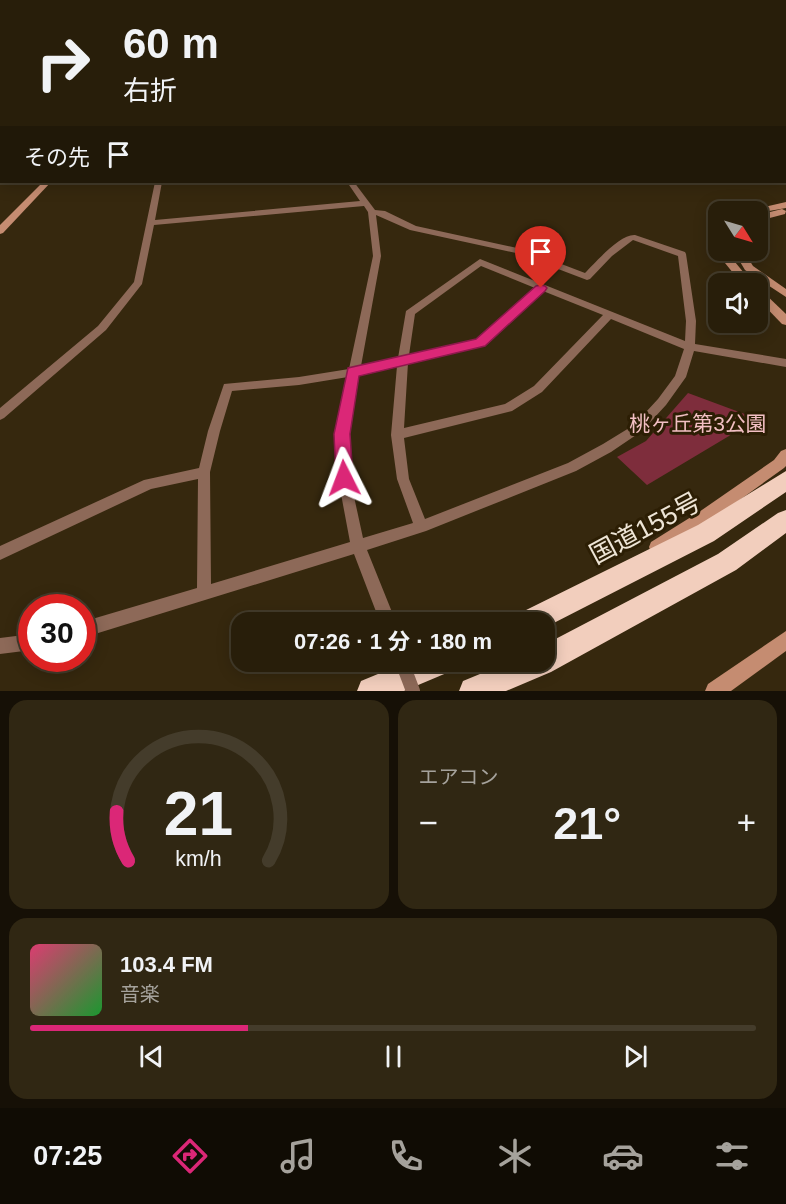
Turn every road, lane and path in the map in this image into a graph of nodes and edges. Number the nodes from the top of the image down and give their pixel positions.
1 (46, 183) edge
2 (158, 183) edge
3 (352, 183) edge
4 (786, 205) edge
5 (369, 208) junction
6 (768, 208) edge
7 (786, 211) edge
8 (768, 216) edge
9 (152, 223) junction
10 (0, 231) edge
11 (729, 261) edge
12 (745, 261) edge
13 (739, 273) edge
14 (541, 288) junction
15 (786, 294) edge
16 (768, 303) edge
17 (609, 315) junction
18 (786, 321) edge
19 (690, 346) junction
20 (402, 362) junction
21 (786, 363) edge
22 (353, 372) junction
23 (0, 415) edge
24 (397, 435) junction
25 (786, 455) edge
26 (204, 472) junction
27 (786, 480) edge
28 (786, 520) edge
29 (421, 527) junction
30 (358, 545) junction
31 (0, 553) edge
32 (204, 594) junction
33 (555, 611) joint
34 (384, 612) edge
35 (96, 626) edge
36 (786, 640) edge
37 (18, 644) edge
38 (0, 646) edge
39 (555, 654) edge
40 (406, 672) edge
41 (416, 672) edge
42 (517, 672) edge
43 (371, 691) edge
44 (413, 691) edge
45 (473, 691) edge
46 (715, 691) edge

1 - 10 main road
2 - 9 street
3 - 5 street
4 - 6 main road
5 - 9 street
5 - 19 street
5 - 22 street
7 - 8 main road
9 - 23 street
11 - 13 main road
12 - 15 main road
14 - 17 street
14 - 20 street
14 - 20 street
16 - 18 main road
17 - 19 street
17 - 24 street
19 - 21 street
19 - 29 street
20 - 22 street
20 - 24 street
22 - 26 street
22 - 30 street
24 - 29 street
25 - 33 main road
26 - 31 street
26 - 32 street
27 - 33 highway, 国道155号
28 - 39 highway
29 - 30 street
30 - 32 street
30 - 34 street
32 - 35 street
36 - 46 main road
37 - 38 street
40 - 44 street, bridge
41 - 43 highway
42 - 45 highway

